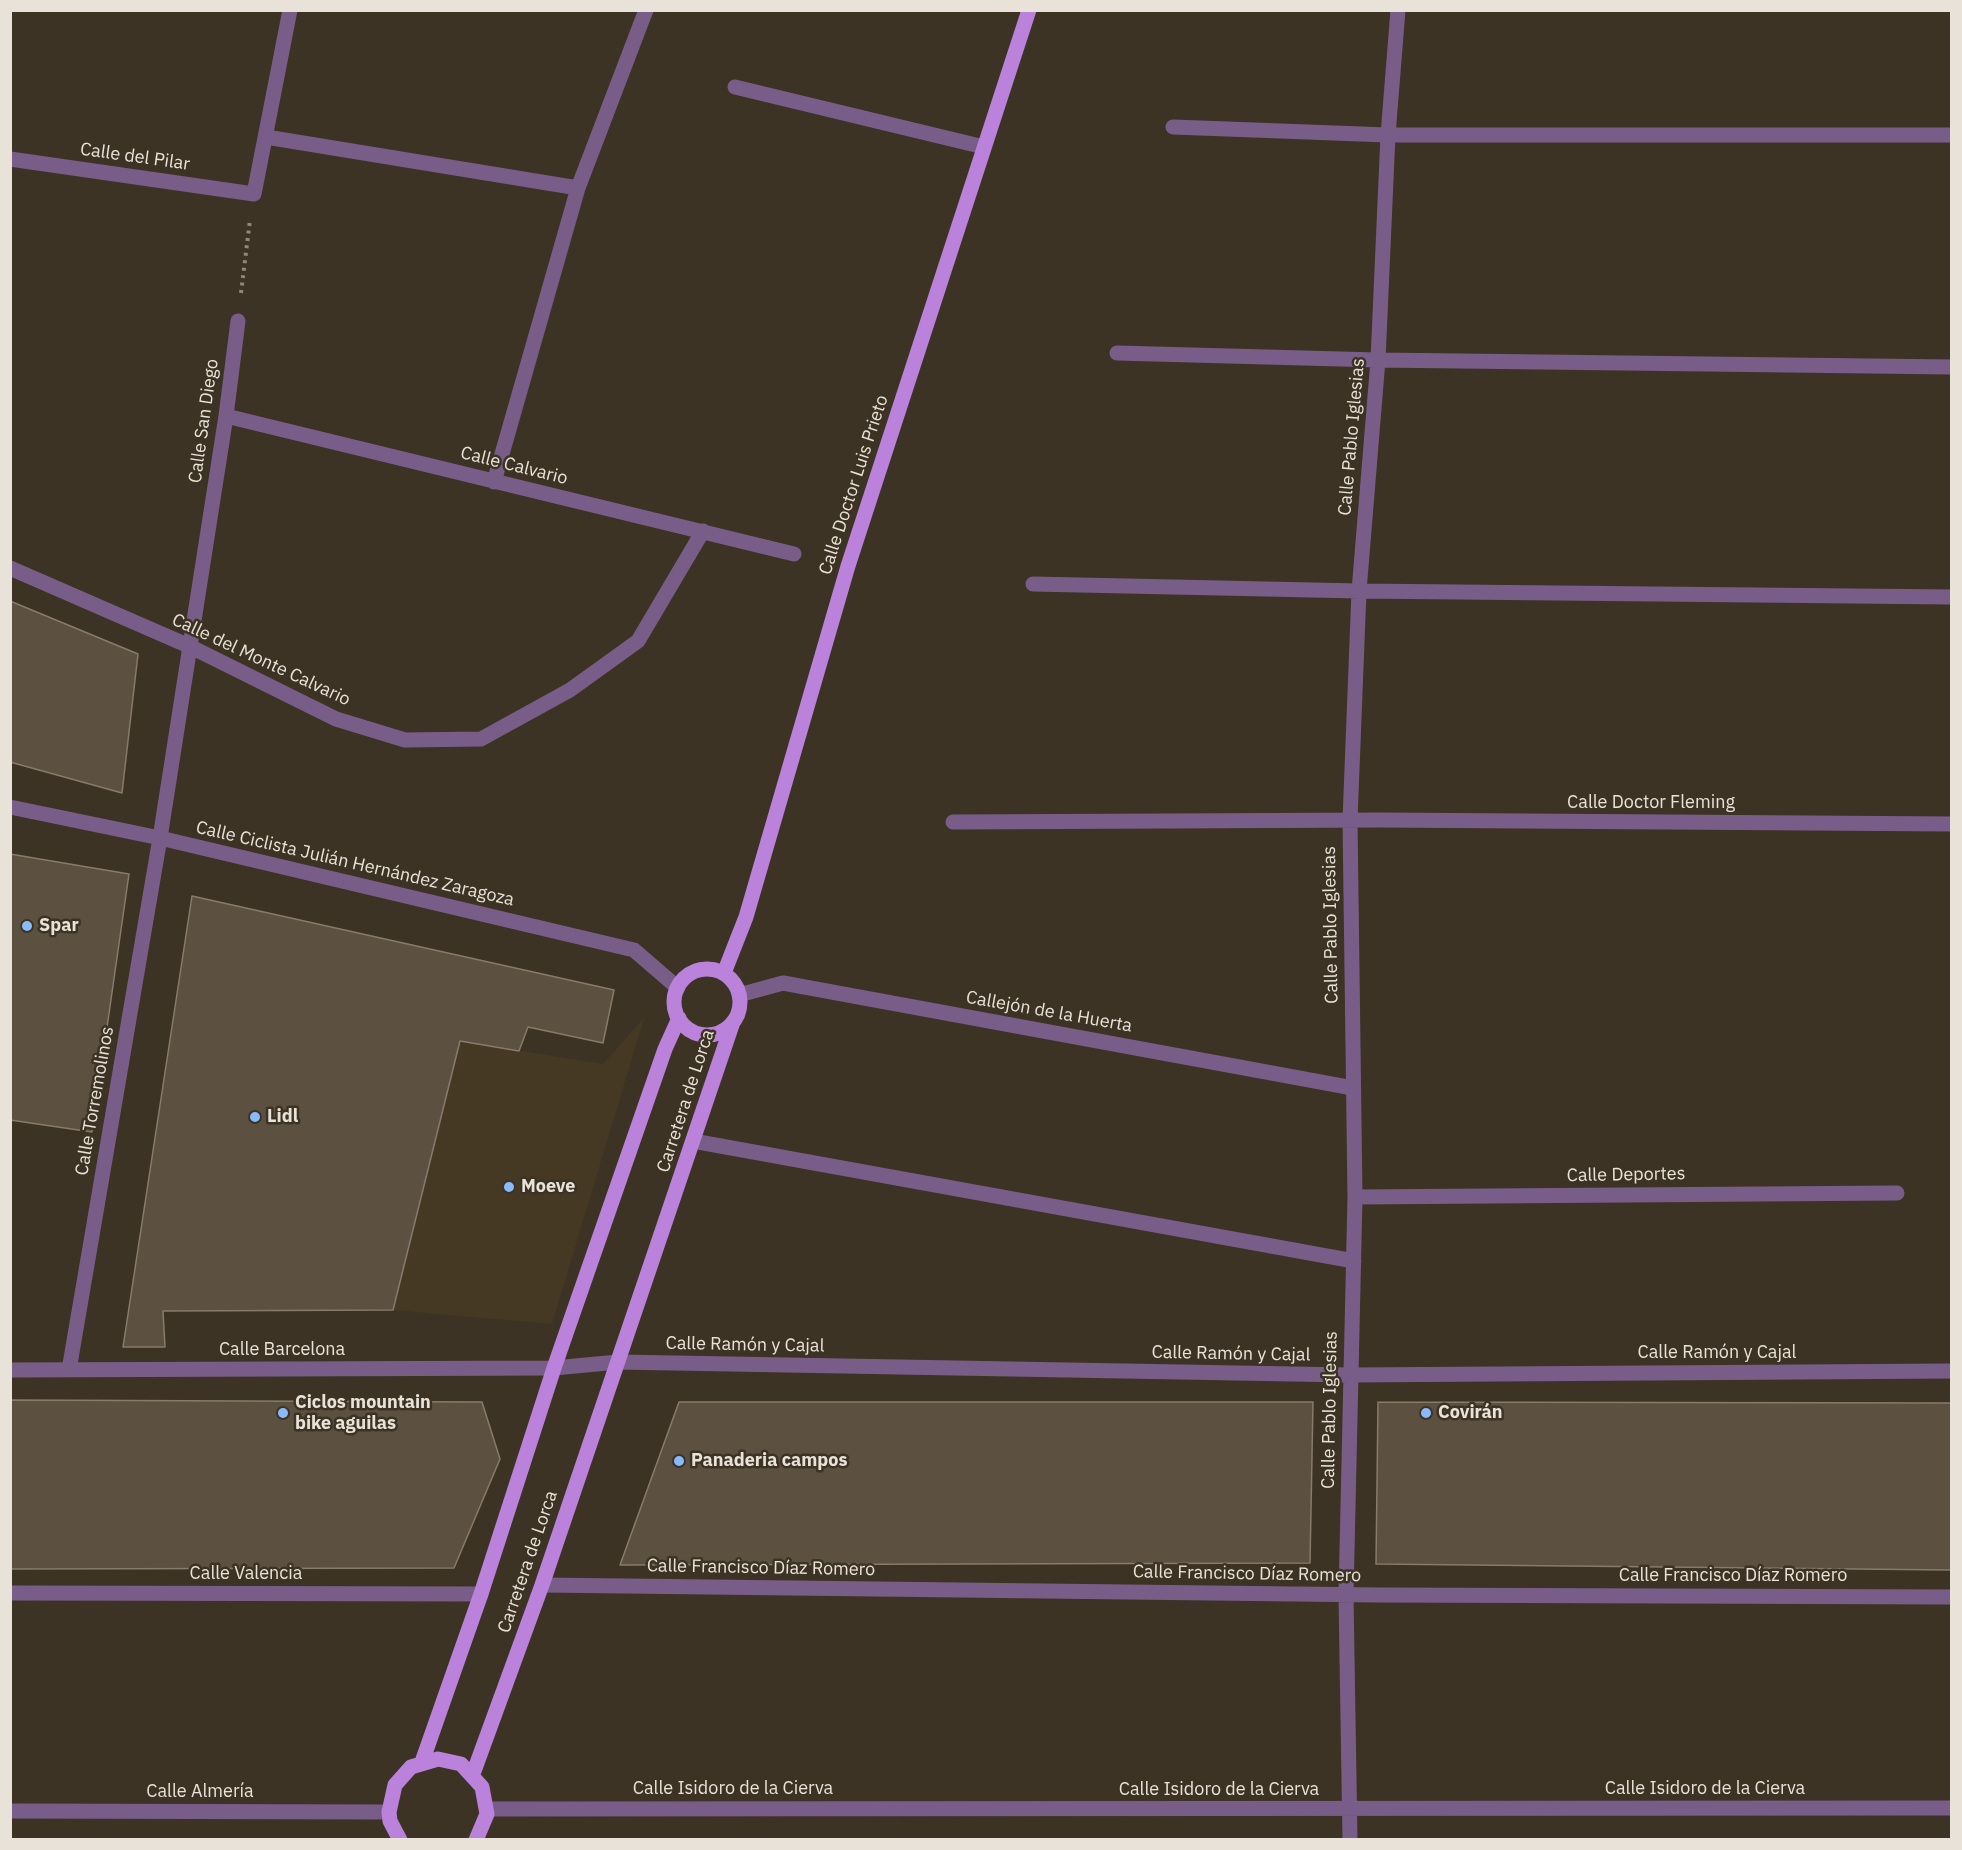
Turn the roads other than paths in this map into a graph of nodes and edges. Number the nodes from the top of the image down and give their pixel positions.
1 (290, 10) edge
2 (645, 10) edge
3 (1029, 10) edge
4 (1398, 10) edge
5 (735, 87) dead end
6 (1173, 127) dead end
7 (1388, 135) junction
8 (1952, 135) edge
9 (266, 137) junction
10 (984, 147) junction
11 (10, 159) edge
12 (578, 188) junction
13 (238, 321) road end
14 (1117, 353) dead end
15 (1378, 360) junction
16 (1952, 367) edge
17 (226, 416) junction
18 (494, 482) junction
19 (703, 531) junction
20 (794, 554) dead end
21 (10, 568) edge
22 (1033, 584) dead end
23 (1359, 591) junction
24 (1952, 597) edge
25 (189, 646) junction
26 (10, 807) edge
27 (1350, 820) junction
28 (953, 822) dead end
29 (1952, 825) edge
30 (160, 838) junction
31 (724, 973) junction
32 (678, 988) junction
33 (739, 994) junction
34 (679, 1018) junction
35 (733, 1022) junction
36 (1353, 1088) junction
37 (693, 1141) junction
38 (1897, 1193) dead end
39 (1355, 1197) junction
40 (1354, 1261) junction
41 (618, 1362) junction
42 (554, 1368) junction
43 (10, 1370) edge
44 (69, 1370) junction
45 (1952, 1371) edge
46 (1349, 1375) junction
47 (542, 1585) junction
48 (10, 1593) edge
49 (481, 1594) junction
50 (1346, 1595) junction
51 (1952, 1597) edge
52 (422, 1762) junction
53 (473, 1774) junction
54 (1952, 1808) edge
55 (487, 1809) junction
56 (1351, 1809) junction
57 (10, 1811) edge
58 (389, 1812) junction
59 (400, 1839) edge
60 (476, 1839) edge
61 (1350, 1839) edge

1 - 9 street
2 - 12 street
3 - 10 main road, Calle Doctor Luis Prieto
4 - 7 street, Calle Pablo Iglesias
5 - 10 street
6 - 7 street
7 - 8 street
7 - 15 street, Calle Pablo Iglesias
9 - 11 street, Calle del Pilar
9 - 12 street
10 - 31 main road, Calle Doctor Luis Prieto
12 - 18 street
13 - 17 street, Calle San Diego
14 - 15 street
15 - 16 street
15 - 23 street, Calle Pablo Iglesias
17 - 18 street, Calle Calvario
17 - 25 street, Calle San Diego
18 - 19 street, Calle Calvario
19 - 20 street, Calle Calvario
19 - 25 street, Calle del Monte Calvario
21 - 25 street, Calle del Monte Calvario
22 - 23 street
23 - 24 street
23 - 27 street, Calle Pablo Iglesias
25 - 30 street, Calle San Diego
26 - 30 street, Calle Ciclista Julián Hernández Zaragoza
27 - 28 street, Calle Doctor Fleming
27 - 29 street, Calle Doctor Fleming
27 - 36 street, Calle Pablo Iglesias
30 - 32 street, Calle Ciclista Julián Hernández Zaragoza
30 - 44 street, Calle Torremolinos
31 - 32 main road
31 - 33 main road
32 - 34 main road
33 - 35 main road
33 - 36 street, Callejón de la Huerta
34 - 35 main road
34 - 42 main road, Carretera de Lorca
35 - 37 main road, Carretera de Lorca
36 - 39 street, Calle Pablo Iglesias
37 - 40 street
37 - 41 main road, Carretera de Lorca
38 - 39 street, Calle Deportes
39 - 40 street, Calle Pablo Iglesias
40 - 46 street, Calle Pablo Iglesias
41 - 42 street
41 - 46 street, Calle Ramón y Cajal
41 - 47 main road, Carretera de Lorca
42 - 44 street, Calle Barcelona
42 - 49 main road, Carretera de Lorca
43 - 44 street, Calle Barcelona
45 - 46 street, Calle Ramón y Cajal
46 - 50 street, Calle Pablo Iglesias
47 - 50 street, Calle Francisco Díaz Romero
47 - 53 main road, Carretera de Lorca
48 - 49 street, Calle Valencia
49 - 52 main road, Carretera de Lorca
50 - 51 street, Calle Francisco Díaz Romero
50 - 56 street, Calle Pablo Iglesias
52 - 53 main road
52 - 58 main road
53 - 55 main road
54 - 56 street, Calle Isidoro de la Cierva
55 - 56 street, Calle Isidoro de la Cierva
55 - 60 main road
56 - 61 street, Calle Pablo Iglesias
57 - 58 street, Calle Almería
58 - 59 main road

